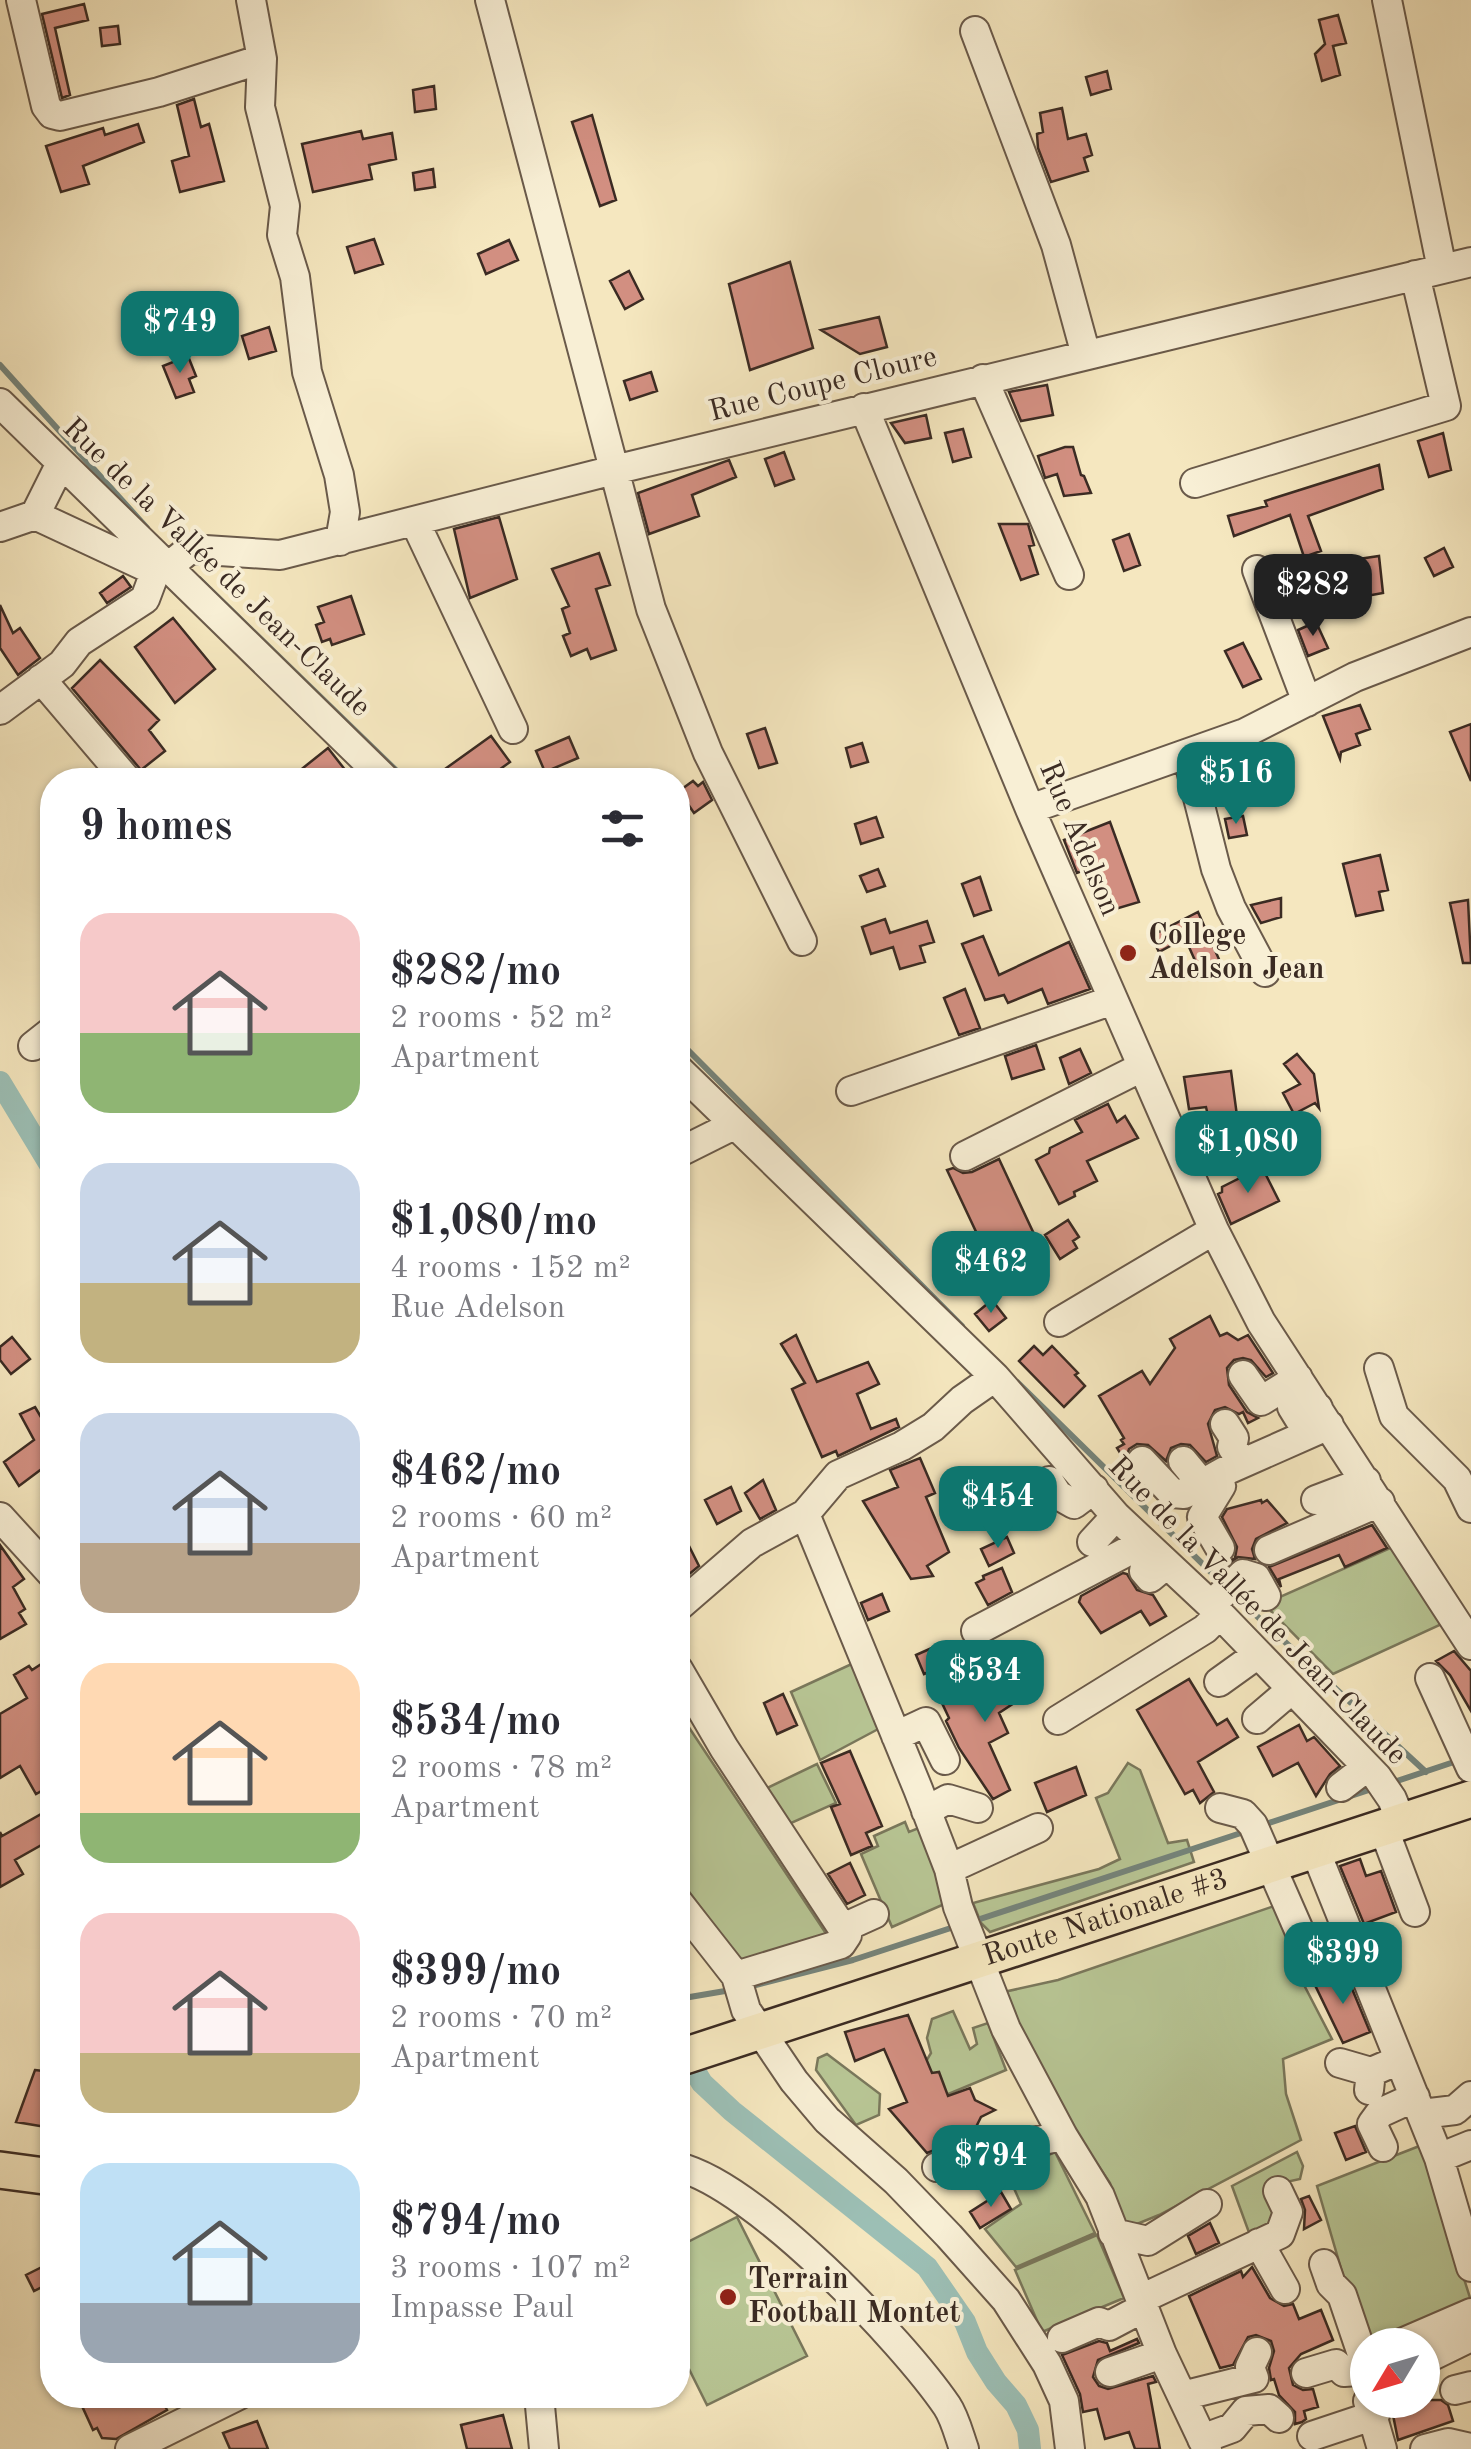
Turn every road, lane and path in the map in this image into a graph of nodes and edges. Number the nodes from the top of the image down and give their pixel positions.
1 (20, 0) edge
2 (251, 0) edge
3 (490, 0) edge
4 (1387, 0) edge
5 (975, 31) dead end
6 (262, 59) junction
7 (1471, 262) edge
8 (1429, 272) junction
9 (1086, 354) junction
10 (982, 380) junction
11 (0, 403) edge
12 (864, 408) junction
13 (61, 463) junction
14 (614, 470) junction
15 (1195, 483) dead end
16 (34, 515) junction
17 (416, 522) junction
18 (0, 527) edge
19 (340, 541) junction
20 (169, 562) junction
21 (1257, 570) dead end
22 (1068, 575) dead end
23 (1471, 632) edge
24 (41, 679) junction
25 (1307, 702) junction
26 (0, 710) edge
27 (513, 728) dead end
28 (1187, 754) junction
29 (118, 768) edge
30 (373, 768) edge
31 (1030, 809) junction
32 (802, 941) dead end
33 (1265, 972) dead end
34 (1113, 1000) junction
35 (1142, 1067) junction
36 (690, 1081) edge
37 (851, 1091) dead end
38 (734, 1125) junction
39 (690, 1147) edge
40 (965, 1156) dead end
41 (1214, 1230) junction
42 (1059, 1322) dead end
43 (1379, 1368) dead end
44 (1244, 1376) dead end
45 (996, 1377) junction
46 (1298, 1378) junction
47 (1313, 1413) junction
48 (1225, 1424) dead end
49 (1142, 1461) dead end
50 (1183, 1461) dead end
51 (1242, 1463) junction
52 (1049, 1481) dead end
53 (1204, 1483) junction
54 (1094, 1489) junction
55 (1377, 1498) junction
56 (1471, 1508) edge
57 (805, 1514) junction
58 (1116, 1516) junction
59 (1322, 1520) junction
60 (3, 1525) edge
61 (1141, 1541) junction
62 (1092, 1542) dead end
63 (1220, 1548) dead end
64 (1269, 1550) dead end
65 (40, 1562) edge
66 (1266, 1596) dead end
67 (690, 1597) edge
68 (1221, 1599) junction
69 (976, 1631) dead end
70 (1471, 1645) edge
71 (1258, 1654) junction
72 (1430, 1678) dead end
73 (1219, 1682) dead end
74 (690, 1689) edge
75 (1292, 1689) junction
76 (1256, 1719) dead end
77 (1058, 1720) dead end
78 (896, 1736) junction
79 (945, 1760) dead end
80 (1471, 1768) edge
81 (1340, 1787) dead end
82 (1384, 1798) junction
83 (1471, 1799) edge
84 (978, 1808) dead end
85 (1220, 1808) dead end
86 (926, 1810) junction
87 (1038, 1828) dead end
88 (1314, 1850) junction
89 (1272, 1864) junction
90 (949, 1869) junction
91 (1415, 1912) dead end
92 (874, 1914) dead end
93 (690, 1919) edge
94 (839, 1922) junction
95 (974, 1949) junction
96 (1323, 1967) dead end
97 (736, 1976) junction
98 (750, 2027) junction
99 (690, 2053) edge
100 (1400, 2060) junction
101 (1340, 2063) dead end
102 (1471, 2096) edge
103 (1418, 2106) junction
104 (1063, 2136) junction
105 (1471, 2146) edge
106 (1382, 2147) dead end
107 (1438, 2158) junction
108 (937, 2167) dead end
109 (0, 2170) edge
110 (690, 2173) edge
111 (40, 2175) edge
112 (1278, 2190) dead end
113 (1207, 2204) dead end
114 (1113, 2233) junction
115 (1263, 2242) junction
116 (1324, 2264) dead end
117 (1471, 2267) edge
118 (1285, 2289) dead end
119 (1142, 2304) junction
120 (1471, 2313) edge
121 (1336, 2322) dead end
122 (1352, 2328) edge
123 (1436, 2328) edge
124 (1062, 2338) dead end
125 (1471, 2338) edge
126 (1350, 2345) edge
127 (1258, 2352) dead end
128 (1440, 2352) edge
129 (1162, 2354) junction
130 (1350, 2369) edge
131 (1110, 2372) dead end
132 (1306, 2373) dead end
133 (1182, 2396) junction
134 (213, 2408) edge
135 (540, 2408) edge
136 (1279, 2418) dead end
137 (1350, 2418) edge
138 (1374, 2418) edge
139 (1312, 2436) dead end
140 (1205, 2444) edge
141 (1471, 2448) edge
142 (130, 2449) edge
143 (544, 2449) edge
144 (964, 2449) edge
145 (1070, 2449) edge
146 (1382, 2449) edge
147 (1426, 2449) edge

1 - 6 street
2 - 6 street
3 - 14 street
4 - 8 street
5 - 9 street
6 - 19 street
7 - 8 street, Rue Coupe Cloure
8 - 9 street, Rue Coupe Cloure
8 - 15 street
9 - 10 street, Rue Coupe Cloure
10 - 12 street, Rue Coupe Cloure
10 - 22 street
11 - 13 street, Rue de la Vallée de Jean-Claude
12 - 14 street, Rue Coupe Cloure
12 - 31 street, Rue Adelson
13 - 16 street
13 - 20 street, Rue de la Vallée de Jean-Claude
14 - 17 street, Rue Coupe Cloure
14 - 32 street
16 - 18 street
16 - 20 street
17 - 19 street, Rue Coupe Cloure
17 - 27 street
19 - 20 street, Rue Coupe Cloure
20 - 24 street
20 - 30 street, Rue de la Vallée de Jean-Claude
21 - 25 street
23 - 25 street
24 - 26 street
24 - 29 street
25 - 28 street
28 - 31 street
28 - 33 street
31 - 34 street, Rue Adelson
34 - 35 street, Rue Adelson
34 - 37 street
35 - 40 street
35 - 41 street, Rue Adelson
36 - 38 street, Rue de la Vallée de Jean-Claude
38 - 39 street
38 - 45 street, Rue de la Vallée de Jean-Claude
41 - 42 street
41 - 46 street, Rue Adelson
43 - 56 street
44 - 46 street
45 - 54 street, Rue de la Vallée de Jean-Claude
45 - 57 street
46 - 47 street, Rue Adelson
47 - 51 street
47 - 55 street, Rue Adelson
48 - 51 street
49 - 53 street
50 - 53 street
51 - 53 street
52 - 54 street
53 - 63 street
54 - 58 street, Rue de la Vallée de Jean-Claude
55 - 59 street
55 - 59 street
55 - 70 street, Rue Adelson
57 - 67 street
57 - 78 street
58 - 61 street, Rue de la Vallée de Jean-Claude
58 - 62 street
59 - 64 street
60 - 65 street
61 - 68 street, Rue de la Vallée de Jean-Claude
61 - 69 street
66 - 68 street
68 - 71 street, Rue de la Vallée de Jean-Claude
68 - 77 street
71 - 73 street
71 - 75 street, Rue de la Vallée de Jean-Claude
72 - 80 street
74 - 94 street
75 - 76 street
75 - 82 street, Rue de la Vallée de Jean-Claude
78 - 79 street
78 - 86 street
81 - 82 street
82 - 83 main road, Route Nationale #3
82 - 88 main road, Route Nationale #3
82 - 91 street
84 - 86 street
85 - 89 street
86 - 90 street
87 - 90 street
88 - 89 main road, Route Nationale #3
88 - 100 street
89 - 95 main road, Route Nationale #3
89 - 96 street
90 - 95 street
92 - 94 street
93 - 97 street
94 - 97 street
95 - 98 main road, Route Nationale #3
95 - 104 street
97 - 98 street
98 - 99 main road, Route Nationale #3
98 - 145 street
100 - 101 street
100 - 103 street
102 - 103 street
103 - 106 street
103 - 107 street
104 - 108 street
104 - 114 street
105 - 107 street
107 - 117 street
109 - 111 main road
110 - 144 street
112 - 115 street
113 - 114 street
114 - 119 street
115 - 118 street
115 - 119 street
116 - 122 street
119 - 124 street
119 - 129 street
120 - 123 street
121 - 126 street
125 - 128 street
127 - 133 street
129 - 131 street
129 - 133 street
130 - 132 street
133 - 140 street
134 - 142 street
135 - 143 street
136 - 140 street
137 - 139 street
138 - 146 street
141 - 147 street

